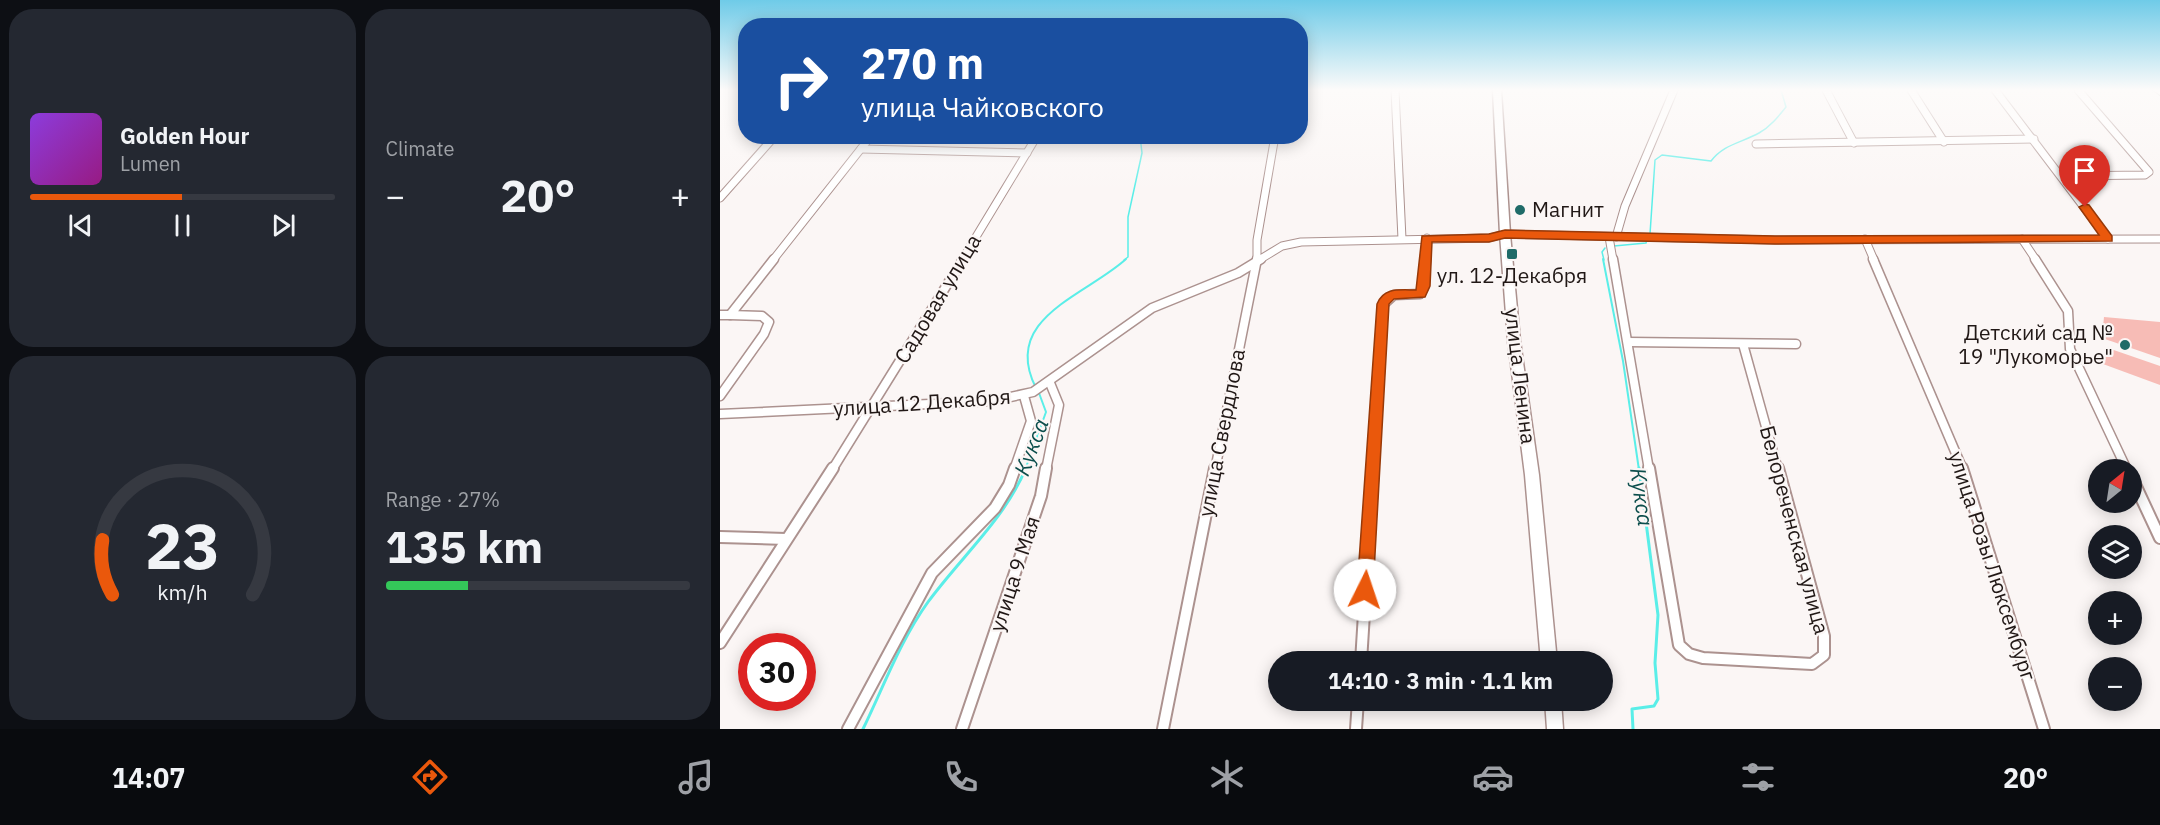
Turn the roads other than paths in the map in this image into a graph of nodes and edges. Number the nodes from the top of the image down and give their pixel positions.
1 (1397, 124) edge
2 (1499, 124) edge
3 (1660, 124) edge
4 (1844, 124) edge
5 (1933, 124) edge
6 (2022, 124) edge
7 (2107, 124) edge
8 (2034, 140) junction
9 (1944, 142) junction
10 (1854, 143) junction
11 (767, 144) edge
12 (865, 144) edge
13 (1033, 144) edge
14 (1274, 144) edge
15 (1756, 144) dead end
16 (861, 149) junction
17 (1027, 153) junction
18 (2062, 176) junction
19 (720, 198) edge
20 (1505, 234) junction
21 (1612, 237) junction
22 (1427, 238) junction
23 (1402, 239) junction
24 (1865, 239) junction
25 (2022, 239) junction
26 (2108, 239) junction
27 (2160, 239) edge
28 (1257, 261) junction
29 (720, 315) edge
30 (730, 315) junction
31 (1628, 342) junction
32 (1743, 344) junction
33 (1796, 344) dead end
34 (1047, 385) junction
35 (1028, 394) junction
36 (720, 396) edge
37 (873, 407) junction
38 (720, 414) edge
39 (2122, 459) edge
40 (2142, 499) edge
41 (720, 537) edge
42 (2160, 538) edge
43 (786, 539) junction
44 (720, 643) edge
45 (1361, 651) edge
46 (1548, 651) edge
47 (1357, 711) edge
48 (1553, 711) edge
49 (848, 729) edge
50 (962, 729) edge
51 (1162, 729) edge
52 (1356, 729) edge
53 (1555, 729) edge
54 (2044, 729) edge

1 - 23 street
2 - 20 street, улица Ленина
3 - 21 street
4 - 10 street
5 - 9 street
6 - 8 street
7 - 18 street
8 - 9 street
8 - 18 street
9 - 10 street
10 - 15 street
11 - 19 street
12 - 16 street
13 - 17 street, Садовая улица
14 - 28 street, улица Свердлова
16 - 17 street
16 - 30 street
17 - 37 street, Садовая улица
18 - 26 street
20 - 21 street, улица 12 Декабря
20 - 22 street, улица 12 Декабря
20 - 46 street, улица Ленина
21 - 24 street, улица 12 Декабря
21 - 31 street, Белореченская улица
22 - 23 street, улица 12 Декабря
22 - 45 street
23 - 28 street, улица 12 Декабря
24 - 25 street, улица 12 Декабря
24 - 54 street, улица Розы Люксембург
25 - 26 street, улица 12 Декабря
25 - 39 street
26 - 27 street, улица 12 Декабря
28 - 34 street, улица 12 Декабря
28 - 51 street, улица Свердлова
29 - 30 street
30 - 36 street
31 - 32 street
31 - 32 street, Белореченская улица
32 - 33 street
34 - 35 street, улица 12 Декабря
34 - 50 street, улица 9 Мая
35 - 37 street, улица 12 Декабря
35 - 49 street
37 - 38 street, улица 12 Декабря
37 - 43 street, Садовая улица
40 - 42 street
41 - 43 street
43 - 44 street, Садовая улица
47 - 52 street
48 - 53 street

